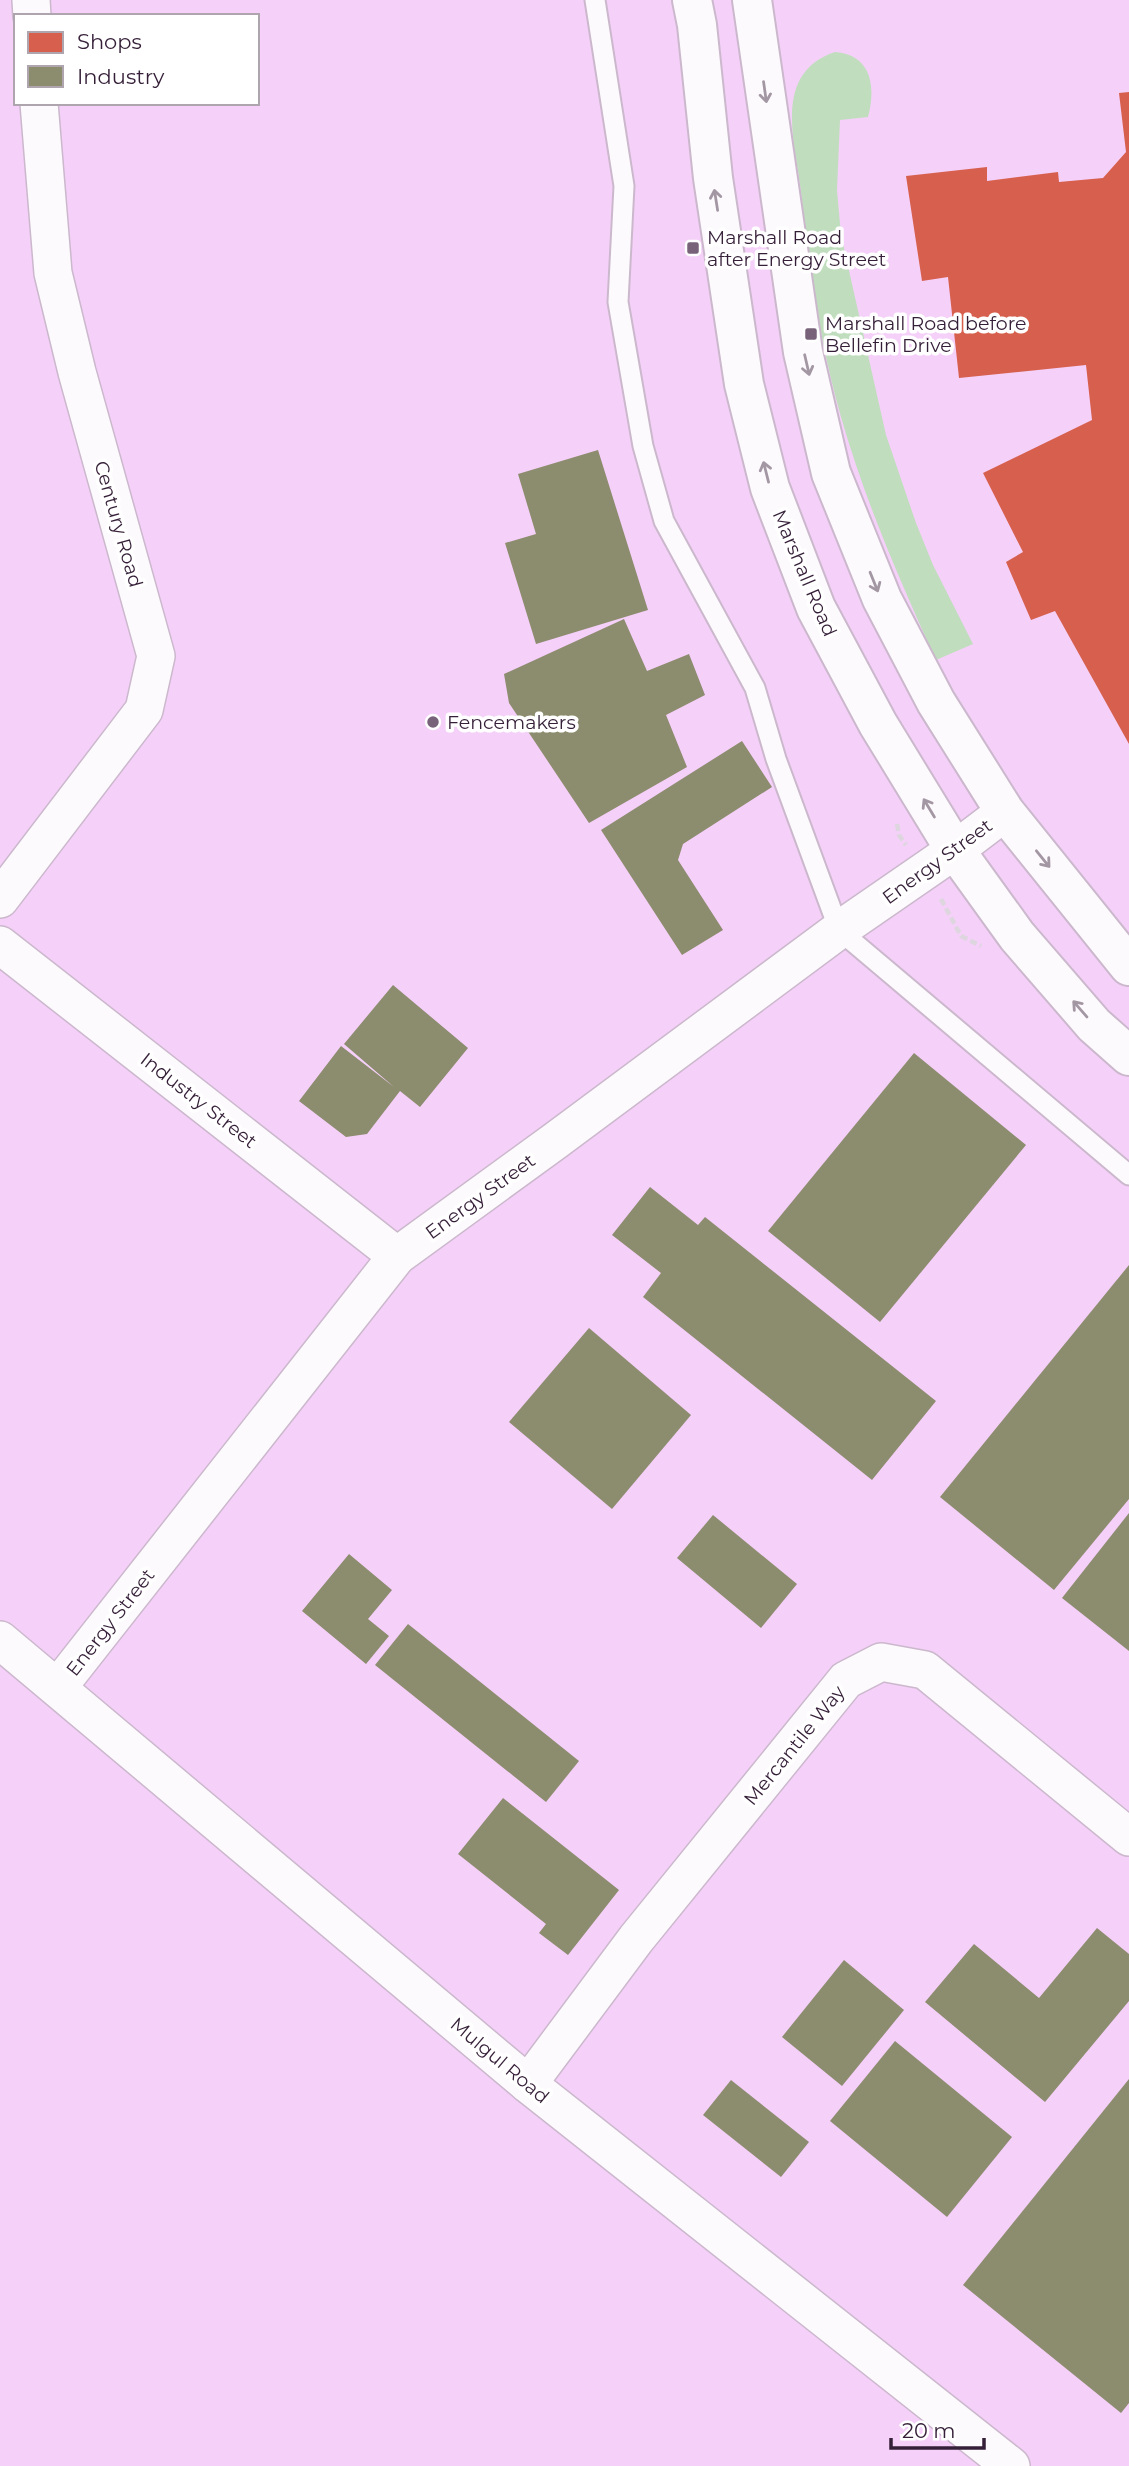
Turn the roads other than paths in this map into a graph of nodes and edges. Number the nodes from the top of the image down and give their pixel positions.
1 (595, 0) edge
2 (692, 0) edge
3 (754, 18) edge
4 (698, 39) junction
5 (39, 105) edge
6 (1005, 812) junction
7 (955, 850) junction
8 (0, 899) edge
9 (839, 930) junction
10 (0, 945) edge
11 (1129, 966) edge
12 (1129, 1056) edge
13 (1129, 1175) edge
14 (397, 1256) junction
15 (0, 1640) edge
16 (58, 1687) junction
17 (1129, 1838) edge
18 (528, 2084) junction
19 (1010, 2466) edge

1 - 9 lane
2 - 4 main road, Marshall Road
3 - 4 main road
3 -> 6 main road
7 -> 4 main road, Marshall Road
5 - 8 street, Century Road
6 - 7 street, Energy Street
6 -> 11 main road
7 - 9 street, Energy Street
12 -> 7 main road, Marshall Road
9 - 13 lane
9 - 14 street, Energy Street
10 - 14 street, Industry Street
14 - 16 street, Energy Street
15 - 16 street, Mulgul Road
16 - 18 street, Mulgul Road
17 - 18 street, Mercantile Way
18 - 19 street, Mulgul Road

